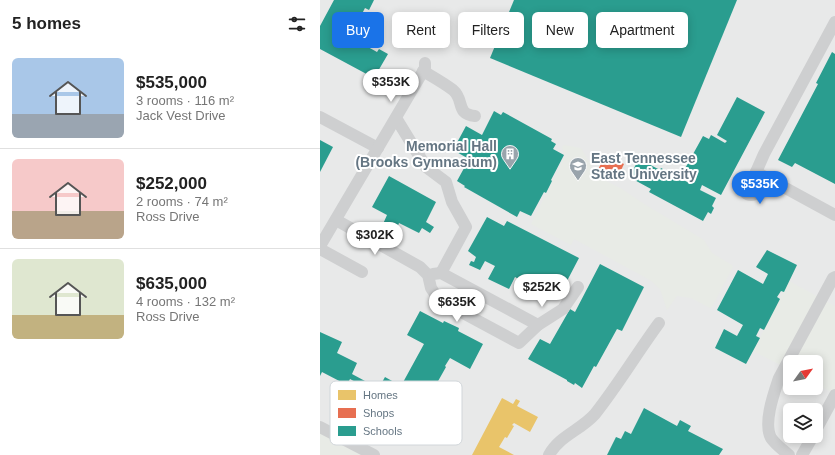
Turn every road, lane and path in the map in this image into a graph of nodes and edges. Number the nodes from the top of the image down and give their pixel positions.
1 (834, 28) edge
2 (474, 116) dead end
3 (320, 117) edge
4 (396, 118) junction
5 (378, 148) junction
6 (835, 214) edge
7 (336, 220) junction
8 (320, 247) edge
9 (362, 272) dead end
10 (441, 273) junction
11 (428, 275) junction
12 (835, 277) edge
13 (578, 287) dead end
14 (659, 323) dead end
15 (538, 325) junction
16 (835, 395) edge
17 (823, 417) edge
18 (320, 426) edge
19 (330, 431) edge
20 (809, 443) edge
21 (355, 445) edge
22 (374, 455) edge
23 (549, 455) edge
24 (790, 455) edge
25 (802, 455) edge

1 - 6 street
2 - 4 street
3 - 5 street
4 - 5 street
4 - 10 street
5 - 7 street
7 - 8 street
7 - 11 street
8 - 9 street
10 - 11 street
10 - 15 street
11 - 15 street
12 - 24 street
13 - 15 street
14 - 23 street
16 - 17 street
18 - 19 street
20 - 25 street
21 - 22 street

